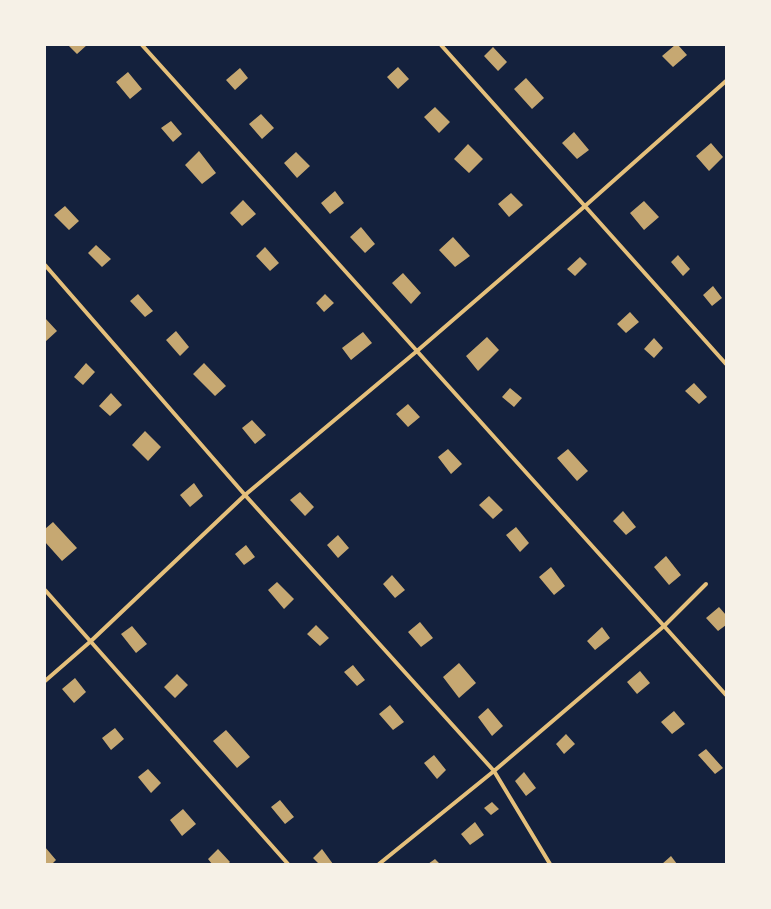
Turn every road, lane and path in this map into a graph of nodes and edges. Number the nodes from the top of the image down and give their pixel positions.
1 (142, 45) edge
2 (441, 45) edge
3 (726, 81) edge
4 (585, 206) junction
5 (45, 265) edge
6 (417, 351) junction
7 (726, 364) edge
8 (245, 495) junction
9 (706, 584) dead end
10 (45, 590) edge
11 (664, 626) junction
12 (91, 641) junction
13 (45, 681) edge
14 (726, 695) edge
15 (494, 771) junction
16 (288, 864) edge
17 (379, 864) edge
18 (550, 864) edge

1 - 6 street
2 - 4 street
3 - 4 street
4 - 6 street
4 - 7 street
5 - 8 street
6 - 8 street
6 - 11 street
8 - 12 street
8 - 15 street
9 - 11 street
10 - 12 street
11 - 14 street
11 - 15 street
12 - 13 street
12 - 16 street
15 - 17 street
15 - 18 street

